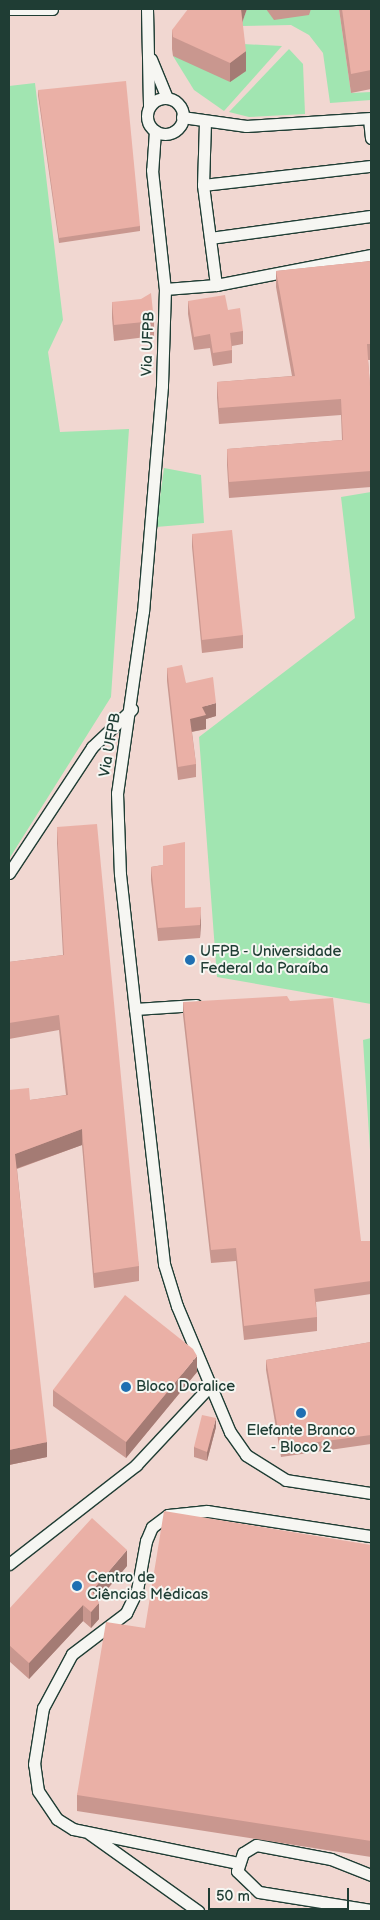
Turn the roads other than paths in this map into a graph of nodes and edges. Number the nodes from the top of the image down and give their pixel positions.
1 (52, 9) edge
2 (147, 9) edge
3 (9, 10) edge
4 (149, 55) junction
5 (167, 98) junction
6 (149, 107) junction
7 (182, 117) junction
8 (370, 118) edge
9 (205, 122) junction
10 (155, 131) junction
11 (371, 138) edge
12 (371, 166) edge
13 (203, 185) junction
14 (371, 216) edge
15 (210, 238) junction
16 (371, 255) edge
17 (216, 285) junction
18 (165, 289) junction
19 (132, 709) junction
20 (9, 872) edge
21 (207, 1004) edge
22 (135, 1008) junction
23 (209, 1387) junction
24 (371, 1493) edge
25 (371, 1536) edge
26 (9, 1564) edge
27 (86, 1832) junction
28 (238, 1863) junction
29 (371, 1875) edge
30 (371, 1910) edge
31 (198, 1911) edge

1 - 3 lane
2 - 4 lane
4 - 5 lane
4 - 6 lane
5 - 6 lane
5 - 7 lane
6 - 10 lane
7 - 9 lane
7 - 10 lane
8 - 9 lane
8 - 11 lane
9 - 13 lane
10 - 18 lane, Via UFPB
12 - 13 lane
13 - 15 lane
14 - 15 lane
15 - 17 lane
16 - 17 lane
17 - 18 lane
18 - 19 lane, Via UFPB
19 - 20 lane
19 - 22 lane, Via UFPB
21 - 22 lane
22 - 23 lane, Via UFPB
23 - 24 lane, Via UFPB
23 - 26 lane
25 - 27 lane
27 - 28 lane
27 - 31 lane
28 - 29 lane
28 - 30 lane

